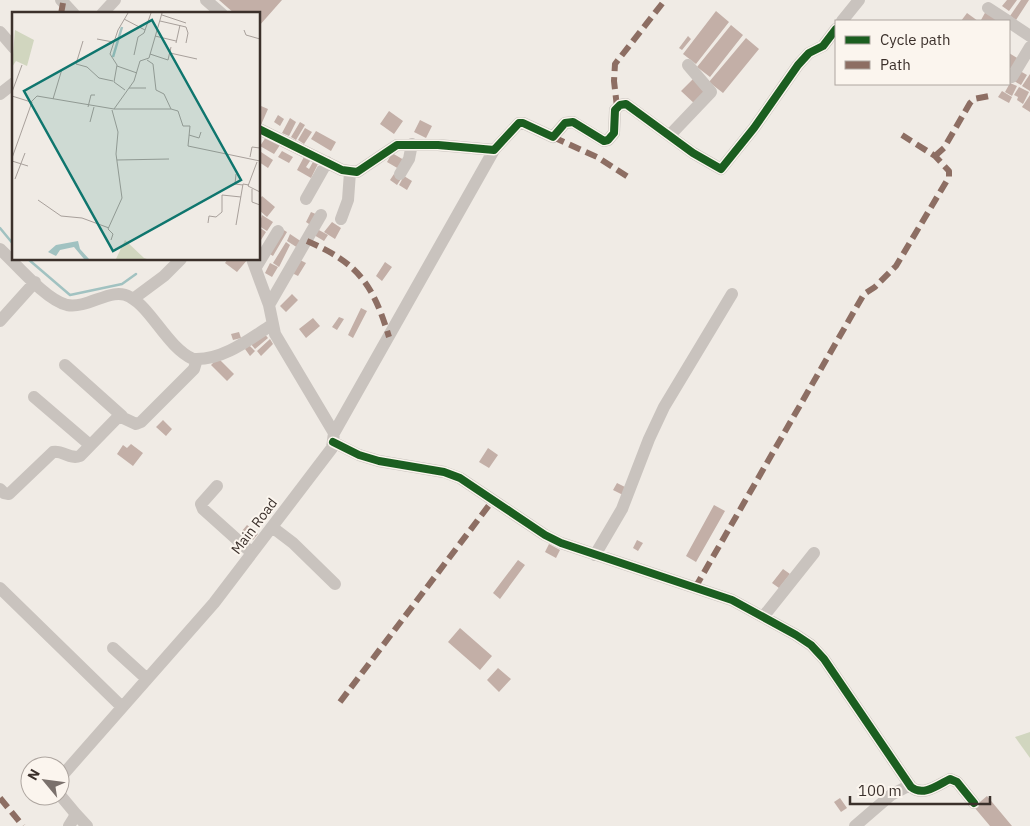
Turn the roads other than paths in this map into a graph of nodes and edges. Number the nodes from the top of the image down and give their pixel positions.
1 (60, 0) edge
2 (114, 0) edge
3 (859, 0) edge
4 (209, 1) edge
5 (988, 8) dead end
6 (72, 12) edge
7 (104, 12) edge
8 (220, 12) edge
9 (843, 20) edge
10 (1005, 20) edge
11 (1010, 23) edge
12 (835, 30) edge
13 (0, 32) edge
14 (1030, 36) edge
15 (12, 46) edge
16 (1030, 47) edge
17 (688, 65) dead end
18 (1012, 77) dead end
19 (12, 85) edge
20 (0, 94) edge
21 (260, 129) edge
22 (670, 135) junction
23 (412, 144) junction
24 (494, 150) junction
25 (327, 162) junction
26 (350, 172) junction
27 (400, 174) dead end
28 (306, 199) dead end
29 (321, 215) dead end
30 (341, 219) dead end
31 (278, 231) dead end
32 (1, 251) edge
33 (260, 255) edge
34 (180, 260) edge
35 (254, 263) edge
36 (35, 282) junction
37 (732, 294) dead end
38 (133, 298) junction
39 (269, 305) junction
40 (0, 321) edge
41 (273, 324) junction
42 (197, 359) junction
43 (65, 365) dead end
44 (34, 397) dead end
45 (122, 416) junction
46 (334, 438) junction
47 (90, 445) junction
48 (217, 486) dead end
49 (0, 490) edge
50 (272, 527) junction
51 (814, 553) dead end
52 (252, 554) junction
53 (595, 555) junction
54 (335, 584) dead end
55 (0, 588) edge
56 (763, 617) junction
57 (113, 648) dead end
58 (147, 679) junction
59 (122, 707) junction
60 (70, 767) edge
61 (910, 785) junction
62 (974, 803) dead end
63 (69, 806) edge
64 (75, 813) junction
65 (69, 826) edge
66 (87, 826) edge
67 (855, 826) edge

1 - 6 street
2 - 7 street
3 - 9 street
4 - 8 street
5 - 10 street
11 - 14 street
12 - 22 street
13 - 15 street
16 - 18 street
17 - 22 street
19 - 20 street
21 - 25 street
22 - 24 street, Main Road
23 - 24 street
23 - 26 street
23 - 27 street
24 - 46 street, Main Road
25 - 26 street
25 - 28 street
26 - 30 street
29 - 39 street
31 - 33 street
32 - 36 street
34 - 38 street
35 - 39 street
36 - 38 street
36 - 40 street
37 - 53 street
38 - 42 street
39 - 41 street
41 - 42 street
41 - 46 street
42 - 45 street
43 - 45 street
44 - 47 street
45 - 47 street
46 - 50 street, Main Road
46 - 53 street
47 - 49 street
48 - 52 street
50 - 52 street, Main Road
50 - 54 street
51 - 56 street
52 - 58 street, Main Road
53 - 56 street
55 - 59 street
56 - 61 street
57 - 58 street
58 - 59 street, Main Road
59 - 60 street, Main Road
61 - 62 street
61 - 67 street
63 - 64 street
64 - 65 street
64 - 66 street

